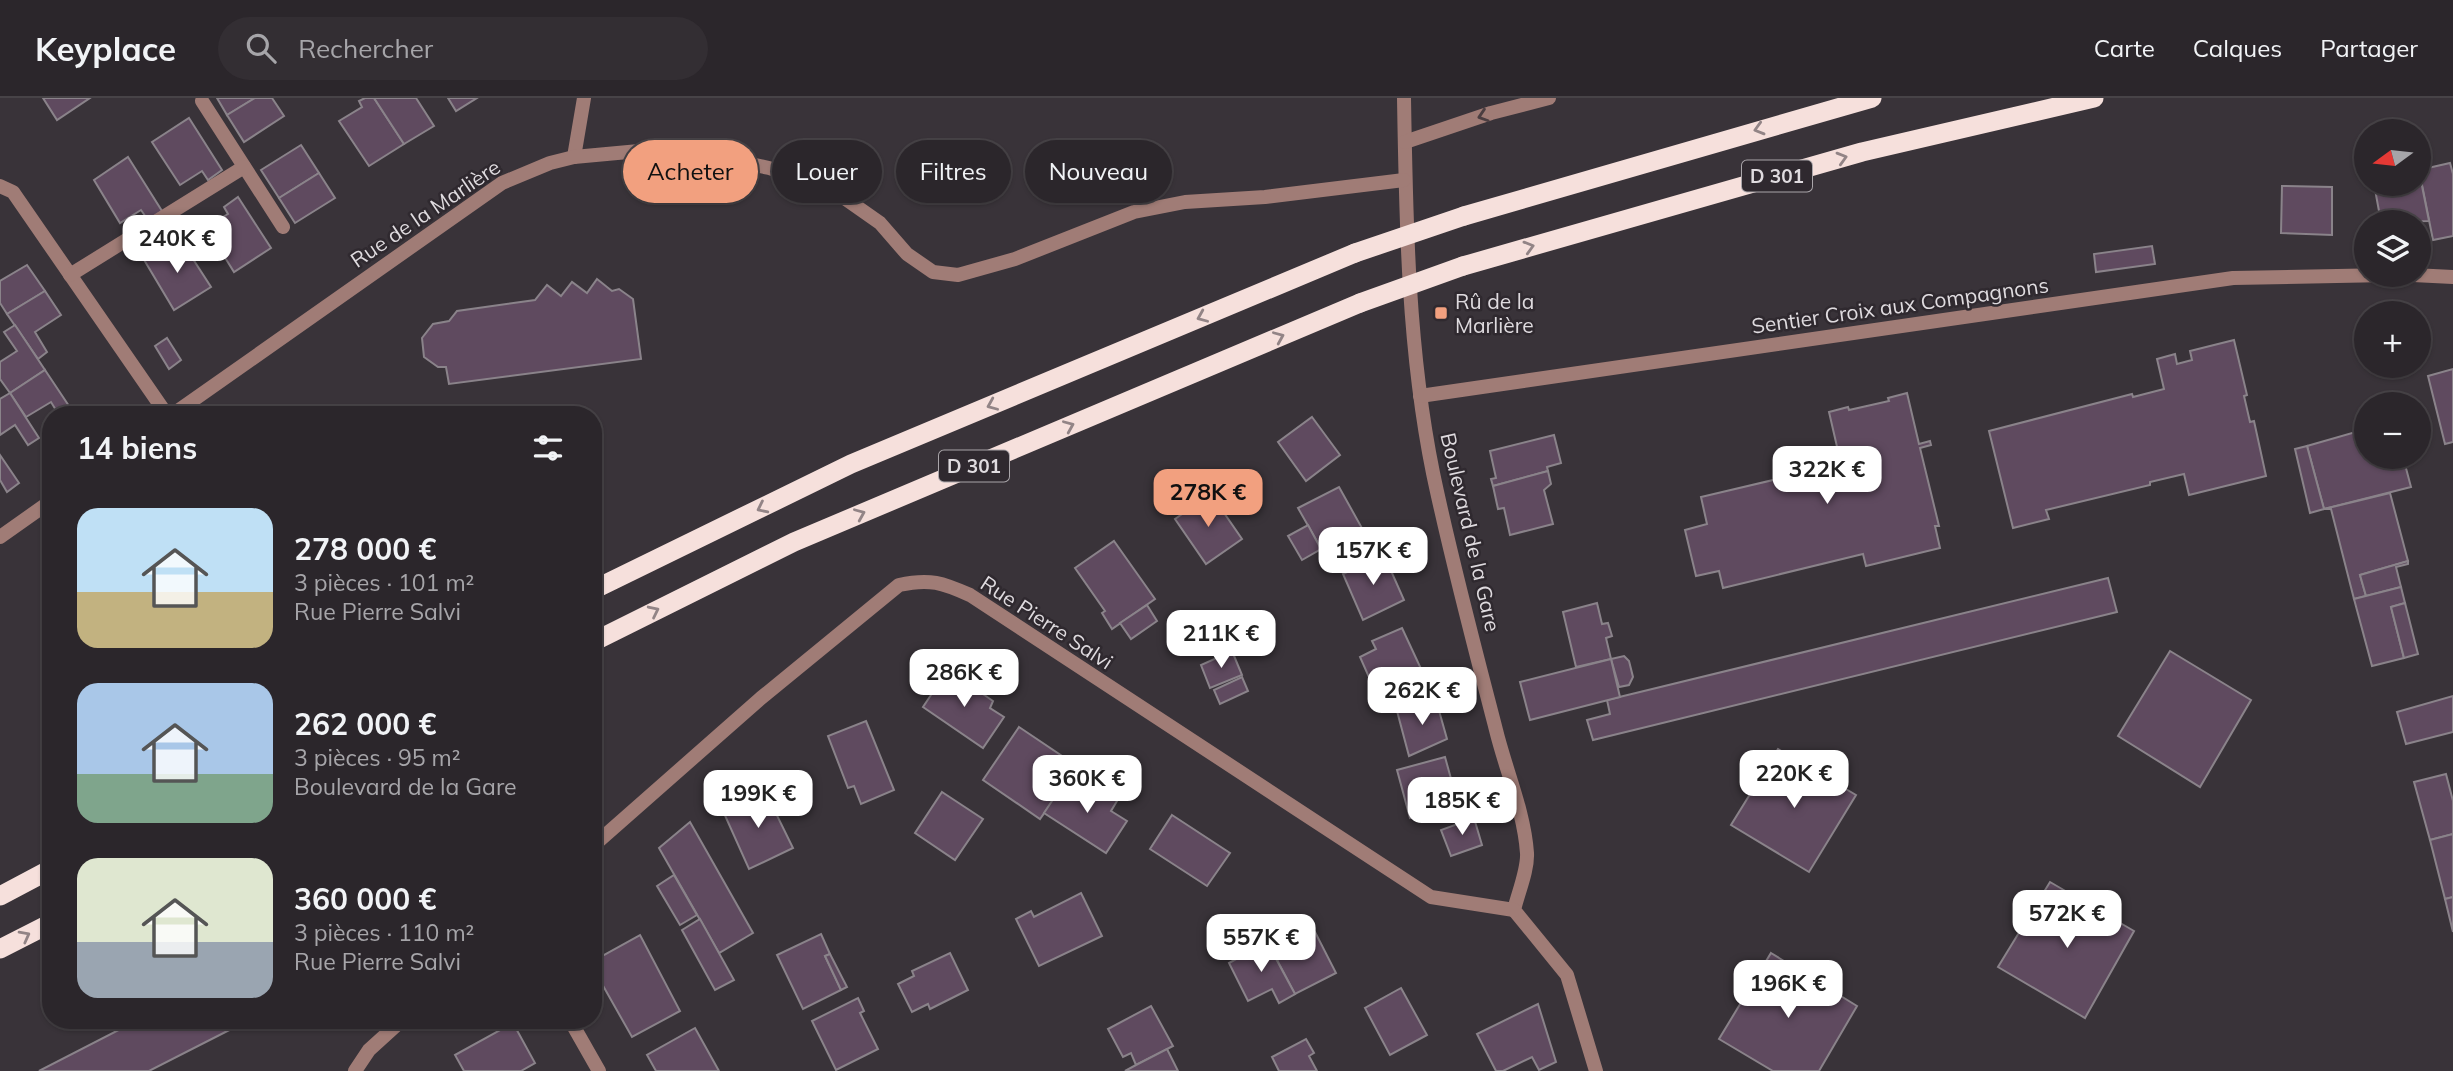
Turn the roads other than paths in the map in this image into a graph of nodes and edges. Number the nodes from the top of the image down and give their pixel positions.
1 (584, 98) edge
2 (1404, 98) edge
3 (1549, 98) edge
4 (1872, 98) edge
5 (2094, 98) edge
6 (202, 101) dead end
7 (1405, 142) junction
8 (573, 156) junction
9 (244, 167) junction
10 (1404, 180) junction
11 (0, 186) edge
12 (283, 227) dead end
13 (70, 275) junction
14 (2354, 276) edge
15 (2431, 276) edge
16 (2453, 277) edge
17 (1420, 396) junction
18 (163, 406) edge
19 (182, 406) edge
20 (42, 507) edge
21 (0, 537) edge
22 (602, 586) edge
23 (602, 638) edge
24 (602, 838) edge
25 (42, 874) edge
26 (0, 896) edge
27 (1514, 910) junction
28 (42, 928) edge
29 (0, 949) edge
30 (391, 1029) edge
31 (575, 1029) edge
32 (355, 1071) edge
33 (599, 1071) edge
34 (1596, 1071) edge

1 - 8 street
2 - 7 street, Boulevard de la Gare
3 -> 7 street
4 -> 22 highway, D 301, bridge
23 -> 5 highway, D 301, bridge
6 - 9 street
7 - 10 street, Boulevard de la Gare
8 - 10 street, Rue de la Marlière
8 - 19 street, Rue de la Marlière
9 - 12 street
9 - 13 street
10 - 17 street, Boulevard de la Gare
11 - 13 street, Rue de la Marlière
13 - 18 street, Rue de la Marlière
14 - 17 street, Sentier Croix aux Compagnons
15 - 16 street
17 - 27 street, Boulevard de la Gare
20 - 21 street
24 - 27 street, Rue Pierre Salvi
25 - 26 highway
27 - 34 street
29 -> 28 highway
30 - 32 street
31 - 33 street

